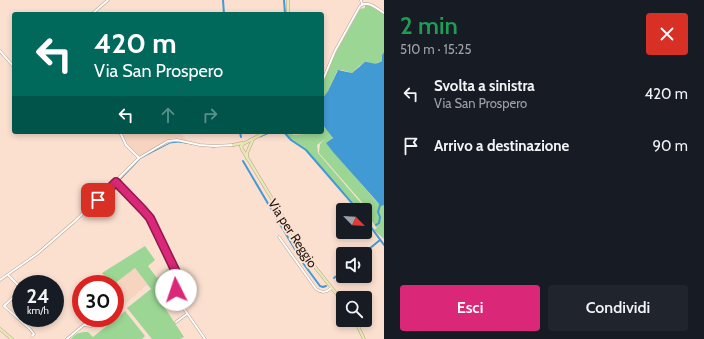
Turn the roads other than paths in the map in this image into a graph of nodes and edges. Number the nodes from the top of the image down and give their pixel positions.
1 (108, 0) edge
2 (288, 0) edge
3 (361, 0) edge
4 (362, 4) junction
5 (94, 12) edge
6 (288, 12) edge
7 (384, 12) edge
8 (0, 51) edge
9 (12, 65) edge
10 (324, 77) edge
11 (121, 134) edge
12 (262, 134) edge
13 (253, 138) junction
14 (245, 143) junction
15 (233, 145) junction
16 (250, 146) junction
17 (242, 149) junction
18 (248, 151) junction
19 (140, 158) junction
20 (248, 161) junction
21 (116, 182) junction
22 (279, 237) dead end
23 (8, 274) junction
24 (12, 279) edge
25 (0, 280) edge
26 (331, 288) junction
27 (336, 294) edge
28 (12, 298) edge
29 (12, 313) edge
30 (187, 314) junction
31 (176, 322) dead end
32 (28, 327) edge
33 (82, 327) edge
34 (358, 327) edge
35 (0, 329) edge
36 (32, 336) dead end
37 (204, 338) edge
38 (12, 339) edge
39 (67, 339) edge
40 (200, 339) edge
41 (364, 339) edge

1 - 5 street
2 - 6 main road
3 - 4 street
4 - 7 street
4 - 10 street
8 - 9 street
11 - 19 street
12 - 13 main road
13 - 14 main road
13 - 16 main road
14 - 15 main road
14 - 16 main road
14 - 17 main road
15 - 17 main road
15 - 19 street
16 - 18 main road
17 - 18 main road
17 - 20 main road, Via per Reggio
18 - 20 main road
19 - 21 street
20 - 26 main road, Via per Reggio
21 - 23 street
21 - 30 street
22 - 26 street
23 - 24 street
23 - 25 street
26 - 27 main road, Via per Reggio
28 - 29 street
30 - 31 street
30 - 37 street
32 - 36 street
33 - 39 street
34 - 41 main road
35 - 38 main road
37 - 40 street

